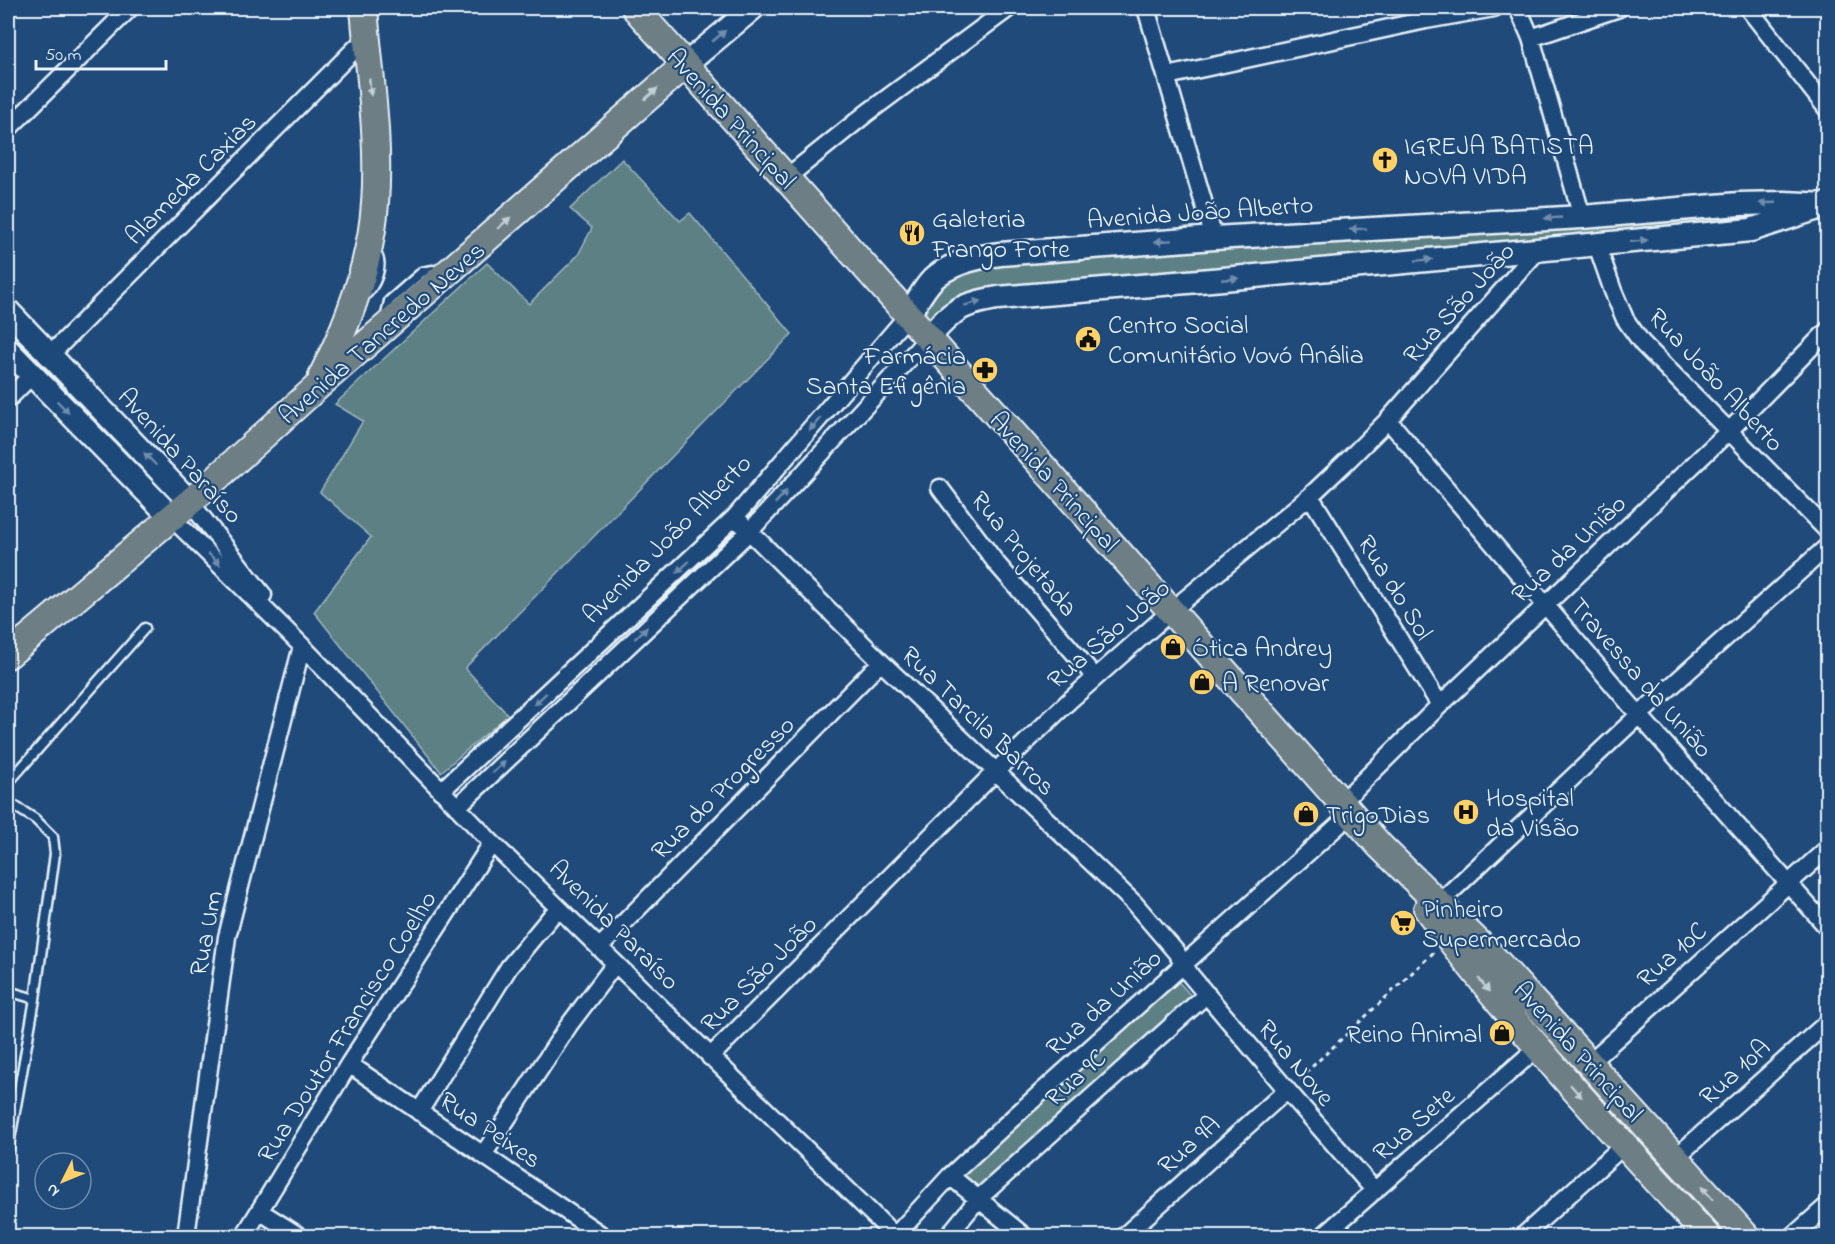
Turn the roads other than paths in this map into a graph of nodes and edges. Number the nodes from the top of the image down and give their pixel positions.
1 (130, 8) edge
2 (364, 8) edge
3 (635, 8) edge
4 (753, 8) edge
5 (1009, 8) edge
6 (1146, 8) edge
7 (1494, 8) edge
8 (1518, 8) edge
9 (1619, 8) edge
10 (1748, 8) edge
11 (1424, 14) edge
12 (366, 38) junction
13 (1531, 38) junction
14 (685, 65) junction
15 (1167, 76) junction
16 (1827, 110) edge
17 (8, 129) edge
18 (786, 178) junction
19 (1827, 205) edge
20 (1581, 217) junction
21 (1214, 238) junction
22 (1597, 245) junction
23 (1539, 249) junction
24 (352, 307) junction
25 (8, 311) edge
26 (908, 315) junction
27 (1827, 330) edge
28 (381, 332) junction
29 (928, 338) junction
30 (8, 350) edge
31 (50, 355) junction
32 (32, 375) junction
33 (317, 387) junction
34 (8, 399) edge
35 (1388, 420) junction
36 (1729, 431) junction
37 (940, 488) dead end
38 (1310, 496) junction
39 (181, 510) junction
40 (735, 517) junction
41 (1827, 531) edge
42 (749, 532) junction
43 (1827, 546) edge
44 (1546, 604) junction
45 (1171, 611) junction
46 (145, 628) dead end
47 (302, 646) junction
48 (8, 655) edge
49 (881, 662) junction
50 (1095, 678) junction
51 (1440, 705) junction
52 (1640, 715) junction
53 (995, 772) junction
54 (8, 783) edge
55 (441, 791) junction
56 (8, 802) edge
57 (457, 807) junction
58 (1347, 807) junction
59 (492, 843) junction
60 (1380, 846) junction
61 (1827, 848) edge
62 (1788, 883) junction
63 (1439, 903) junction
64 (558, 908) junction
65 (1827, 928) edge
66 (598, 948) junction
67 (1184, 963) junction
68 (615, 964) junction
69 (8, 991) edge
70 (1207, 994) junction
71 (35, 999) junction
72 (1827, 1022) edge
73 (1537, 1048) junction
74 (710, 1057) junction
75 (1589, 1063) junction
76 (349, 1064) junction
77 (1287, 1090) junction
78 (419, 1112) junction
79 (1624, 1145) junction
80 (8, 1151) edge
81 (483, 1155) junction
82 (1675, 1158) junction
83 (951, 1176) junction
84 (1375, 1191) junction
85 (978, 1199) junction
86 (1827, 1205) edge
87 (261, 1212) junction
88 (186, 1236) edge
89 (244, 1236) edge
90 (299, 1236) edge
91 (603, 1236) edge
92 (895, 1236) edge
93 (948, 1236) edge
94 (1024, 1236) edge
95 (1124, 1236) edge
96 (1323, 1236) edge
97 (1523, 1236) edge
98 (1707, 1236) edge
99 (1746, 1236) edge
100 (1793, 1236) edge

1 - 17 street
2 - 12 main road
3 - 14 main road, Avenida Principal
14 -> 4 street, Avenida Tancredo Neves
5 - 18 street
6 - 15 street
7 - 11 street
8 - 13 street
9 - 13 street
10 - 16 street
11 - 15 street
12 -> 24 main road
12 - 31 street, Alameda Caxias
13 - 20 street
14 - 18 main road, Avenida Principal
28 -> 14 main road, Avenida Tancredo Neves
15 - 21 street
18 - 26 main road, Avenida Principal
19 -> 20 street, Avenida João Alberto
22 -> 19 street, Avenida João Alberto
20 -> 21 street, Avenida João Alberto
21 -> 26 street, Avenida João Alberto
22 - 23 street, Avenida João Alberto
22 - 36 street, Rua João Alberto
29 -> 23 street, Avenida João Alberto
23 - 35 street, Rua São João
24 - 28 main road
24 - 33 main road
25 - 31 street, Avenida Paraíso
26 - 29 main road, Avenida Principal
26 -> 40 street, Avenida João Alberto
27 - 36 street, Rua da União
28 - 33 main road, Avenida Tancredo Neves
42 -> 29 street, Avenida João Alberto
29 - 45 main road, Avenida Principal
30 - 32 street, Avenida Paraíso
39 -> 31 street, Avenida Paraíso
32 - 34 street
32 -> 39 street, Avenida Paraíso
33 - 39 main road, Avenida Tancredo Neves
35 - 38 street, Rua São João
35 - 44 street, Travessa da União
36 - 41 street, Rua João Alberto
36 - 44 street, Rua da União
37 - 50 street, Rua Projetada
38 - 45 street, Rua São João
38 - 51 street, Rua do Sol
39 -> 47 street, Avenida Paraíso
39 - 47 street, Avenida Paraíso
39 - 48 main road, Avenida Tancredo Neves
40 - 42 street, Rua Tarcila Barros
40 -> 55 street, Avenida João Alberto
42 - 49 street, Rua Tarcila Barros
57 -> 42 street, Avenida João Alberto
43 - 52 street
44 - 51 street, Rua da União
44 - 52 street, Travessa da União
45 - 50 street, Rua São João
45 - 58 main road, Avenida Principal
46 - 54 lane
47 - 55 street, Avenida Paraíso
47 - 88 street, Rua Um
49 - 53 street, Rua Tarcila Barros
49 - 66 street, Rua do Progresso
50 - 53 street, Rua São João
51 - 58 street, Rua da União
52 - 62 street, Travessa da União
52 - 63 street
53 - 67 street, Rua Tarcila Barros
53 - 74 street, Rua São João
55 - 57 street, Avenida Paraíso
56 - 71 lane
57 - 59 street, Avenida Paraíso
58 - 60 main road, Avenida Principal
58 - 67 street, Rua da União
59 - 64 street, Avenida Paraíso
59 - 76 street, Rua Doutor Francisco Coelho
60 - 63 main road, Avenida Principal
60 -> 73 main road, Avenida Principal
61 - 62 street, Rua 10C
62 - 65 street, Travessa da União
62 - 75 street, Rua 10C
63 - 75 main road, Avenida Principal
64 - 66 street, Avenida Paraíso
64 - 78 street
66 - 68 street, Avenida Paraíso
67 - 70 street, Rua Nove
67 - 83 street, Rua da União
68 - 74 street, Avenida Paraíso
68 - 81 street
69 - 71 lane
70 - 77 street, Rua Nove
70 - 85 street, Rua 9C
71 - 80 lane
72 - 82 street, Rua 10A
73 -> 79 main road, Avenida Principal
73 - 84 street, Rua Sete
74 - 92 street, Avenida Paraíso
75 - 82 main road, Avenida Principal
76 - 78 street, Rua Peixes
76 - 87 street, Rua Doutor Francisco Coelho
77 - 84 street, Rua Nove
77 - 95 street, Rua 9A
78 - 81 street, Rua Peixes
79 - 97 street
79 - 98 main road, Avenida Principal
81 - 91 street, Rua Peixes
99 -> 82 main road, Avenida Principal
83 - 85 street
83 - 92 street, Rua da União
84 - 96 street, Rua Sete
85 - 93 street, Rua 9C
85 - 94 street
86 - 100 street
87 - 89 street, Rua Doutor Francisco Coelho
87 - 90 street

